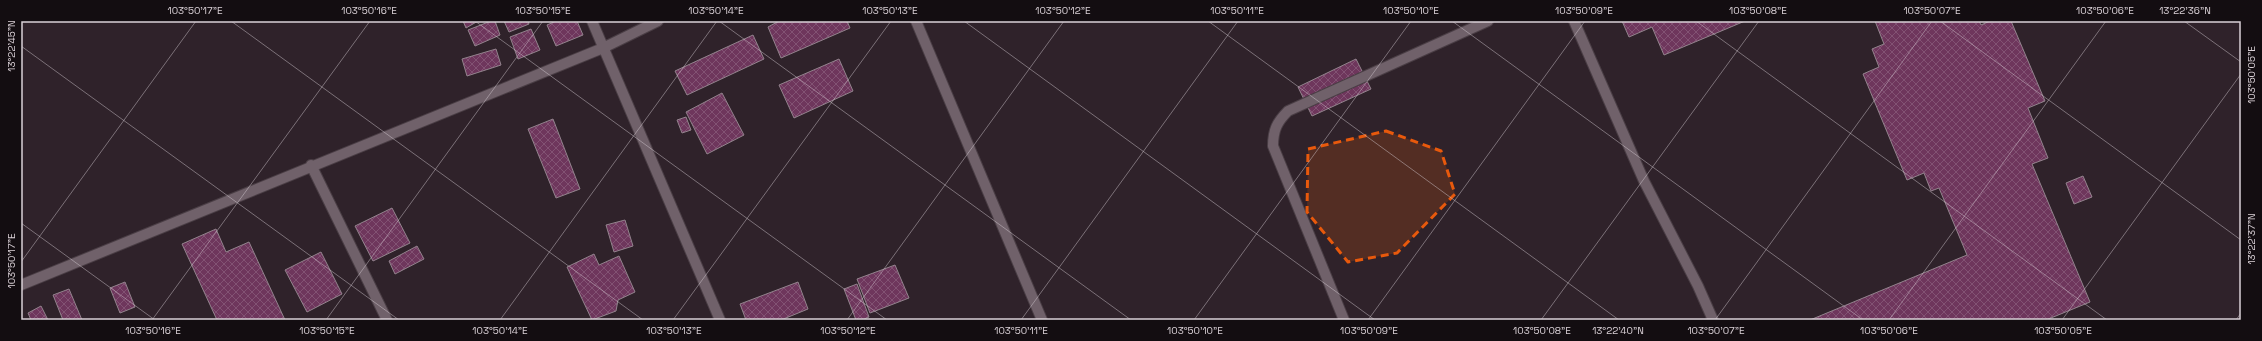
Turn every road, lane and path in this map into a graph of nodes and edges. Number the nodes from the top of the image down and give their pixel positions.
1 (592, 21) edge
2 (658, 21) edge
3 (916, 21) edge
4 (1488, 21) edge
5 (1574, 21) edge
6 (603, 48) junction
7 (311, 166) junction
8 (21, 285) edge
9 (387, 320) edge
10 (720, 320) edge
11 (1042, 320) edge
12 (1344, 320) edge
13 (1713, 320) edge

1 - 6 street
2 - 6 street
3 - 11 street
4 - 12 street
5 - 13 street
6 - 7 street
6 - 10 street
7 - 8 street
7 - 9 street

